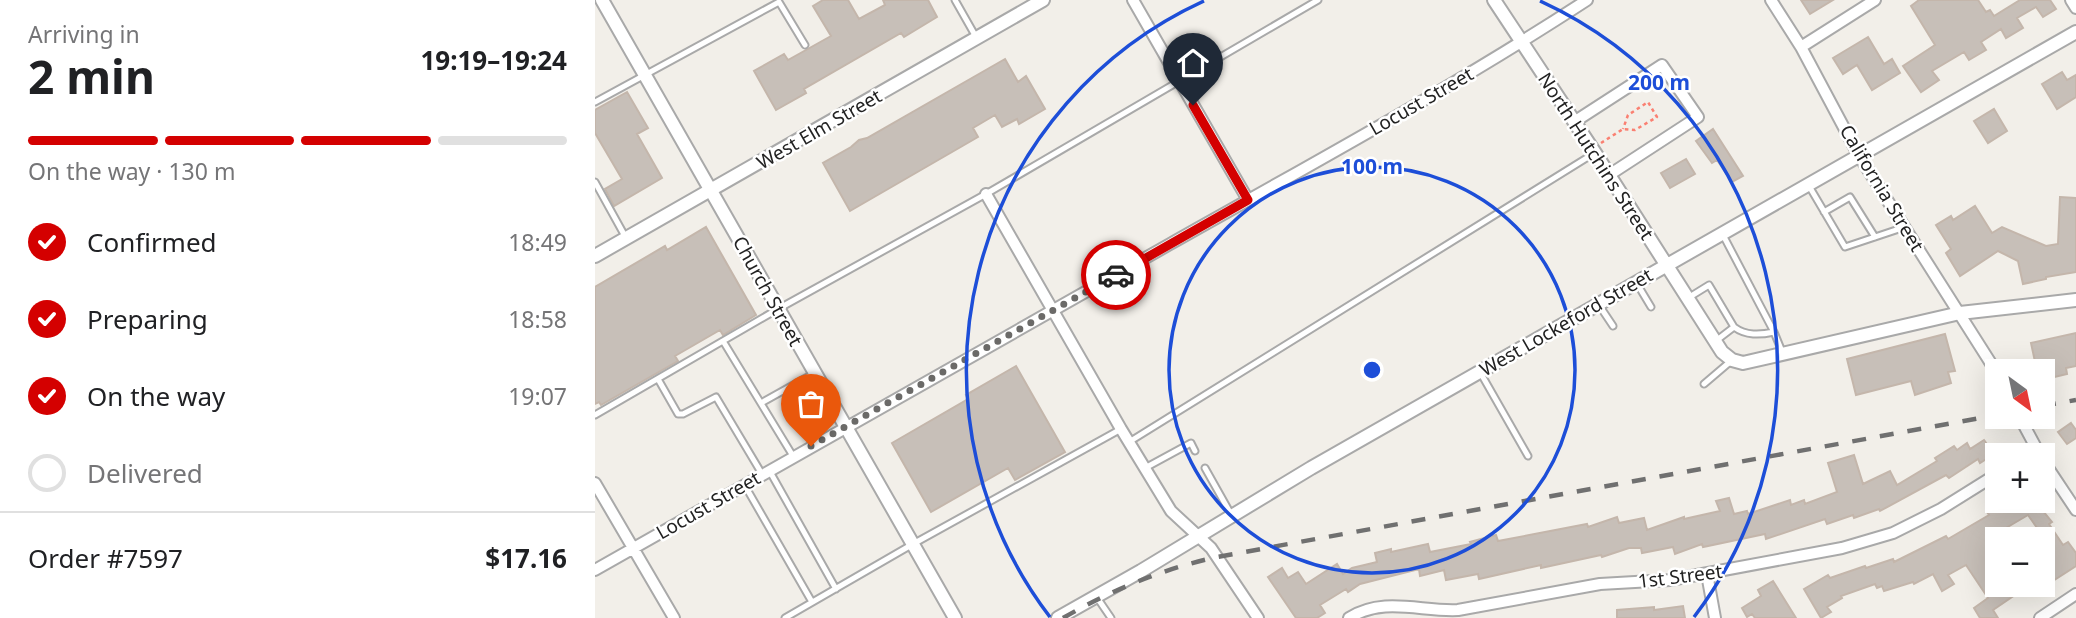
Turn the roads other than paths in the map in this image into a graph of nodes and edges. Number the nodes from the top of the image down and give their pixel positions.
1 (602, 0) edge
2 (955, 0) edge
3 (1043, 0) edge
4 (1133, 0) edge
5 (1318, 0) edge
6 (1494, 0) edge
7 (1587, 0) edge
8 (1772, 0) edge
9 (1875, 0) edge
10 (2071, 0) edge
11 (2076, 8) edge
12 (2076, 32) edge
13 (977, 38) junction
14 (1522, 42) junction
15 (805, 45) dead end
16 (1801, 47) junction
17 (645, 74) junction
18 (1179, 81) junction
19 (595, 102) edge
20 (1574, 121) junction
21 (1594, 150) junction
22 (1858, 154) junction
23 (1609, 175) junction
24 (595, 182) edge
25 (1807, 184) junction
26 (712, 191) junction
27 (986, 194) junction
28 (1248, 200) junction
29 (1824, 212) junction
30 (1905, 227) junction
31 (1722, 233) junction
32 (1875, 237) junction
33 (626, 238) junction
34 (595, 256) edge
35 (1665, 265) junction
36 (1636, 282) junction
37 (1688, 299) junction
38 (2076, 300) edge
39 (1598, 304) junction
40 (1651, 307) dead end
41 (778, 309) junction
42 (1054, 310) junction
43 (1960, 313) junction
44 (1612, 326) dead end
45 (1734, 327) junction
46 (1774, 332) junction
47 (723, 341) junction
48 (1715, 341) junction
49 (1783, 354) junction
50 (1988, 359) edge
51 (1732, 360) junction
52 (1480, 372) junction
53 (815, 373) junction
54 (658, 379) junction
55 (1704, 384) dead end
56 (761, 403) junction
57 (595, 415) edge
58 (845, 426) junction
59 (1121, 429) junction
60 (1129, 442) junction
61 (1195, 452) dead end
62 (793, 456) junction
63 (1528, 456) dead end
64 (1145, 468) junction
65 (1205, 468) dead end
66 (765, 472) junction
67 (2055, 481) edge
68 (1985, 482) edge
69 (595, 483) edge
70 (744, 484) junction
71 (2076, 510) edge
72 (1232, 516) junction
73 (1199, 536) junction
74 (913, 544) junction
75 (634, 548) junction
76 (595, 570) edge
77 (1707, 574) junction
78 (836, 589) junction
79 (2076, 594) edge
80 (1096, 596) junction
81 (812, 602) junction
82 (1439, 615) edge
83 (674, 618) edge
84 (785, 618) edge
85 (955, 618) edge
86 (1058, 618) edge
87 (1111, 618) edge
88 (1258, 618) edge
89 (1349, 618) edge
90 (1715, 618) edge
91 (2041, 618) edge

1 - 17 street, Church Street
2 - 13 lane
3 - 13 street, West Elm Street
4 - 18 street
5 - 18 lane
6 - 14 street, North Hutchins Street
7 - 14 street, Locust Street
8 - 16 street, California Street
9 - 16 street
10 - 11 street
12 - 22 street, West Lockeford Street
13 - 26 street, West Elm Street
14 - 20 street, North Hutchins Street
14 - 28 street, Locust Street
15 - 17 lane
16 - 22 street, California Street
17 - 19 lane
17 - 26 street, Church Street
18 - 27 lane
18 - 28 street
20 - 21 street, North Hutchins Street
20 - 23 street
21 - 23 street, North Hutchins Street
21 - 60 lane
22 - 25 street, West Lockeford Street
22 - 30 street, California Street
23 - 35 street, North Hutchins Street
24 - 33 lane
25 - 29 lane
25 - 31 street, West Lockeford Street
26 - 33 street, West Elm Street
26 - 41 street, Church Street
27 - 41 lane
27 - 42 street
28 - 42 street, Locust Street
29 - 32 lane
29 - 32 lane
30 - 32 lane
30 - 43 street, California Street
31 - 35 street, West Lockeford Street
31 - 46 lane
33 - 34 street, West Elm Street
35 - 36 street, West Lockeford Street
35 - 37 street, North Hutchins Street
36 - 39 street, West Lockeford Street
36 - 40 lane
37 - 45 lane
37 - 48 street, North Hutchins Street
38 - 43 street
39 - 44 lane
39 - 52 street, West Lockeford Street
41 - 47 lane
41 - 53 street, Church Street
42 - 58 street, Locust Street
42 - 59 street
43 - 49 street
43 - 50 street, California Street
45 - 46 lane
45 - 48 lane
46 - 49 lane
47 - 54 lane
47 - 56 lane
48 - 51 street, North Hutchins Street
49 - 51 street
51 - 55 lane
52 - 63 lane
52 - 72 street, West Lockeford Street
53 - 56 lane
53 - 58 street, Church Street
54 - 57 lane
54 - 66 lane
56 - 62 lane
58 - 62 street, Locust Street
58 - 74 street, Church Street
59 - 60 street
59 - 74 lane
60 - 64 street
61 - 64 lane
62 - 66 street, Locust Street
64 - 73 street
65 - 72 lane
66 - 70 street, Locust Street
66 - 78 lane
67 - 71 street
68 - 77 street, 1st Street
69 - 75 street
70 - 75 street, Locust Street
70 - 81 lane
72 - 73 street, West Lockeford Street
73 - 80 street, West Lockeford Street
73 - 88 street
74 - 78 lane
74 - 85 street, Church Street
75 - 76 street, Locust Street
75 - 83 street
77 - 82 street, 1st Street
77 - 90 street
78 - 81 lane
79 - 91 street
80 - 86 street, West Lockeford Street
80 - 87 lane
81 - 84 lane
82 - 89 street, 1st Street

